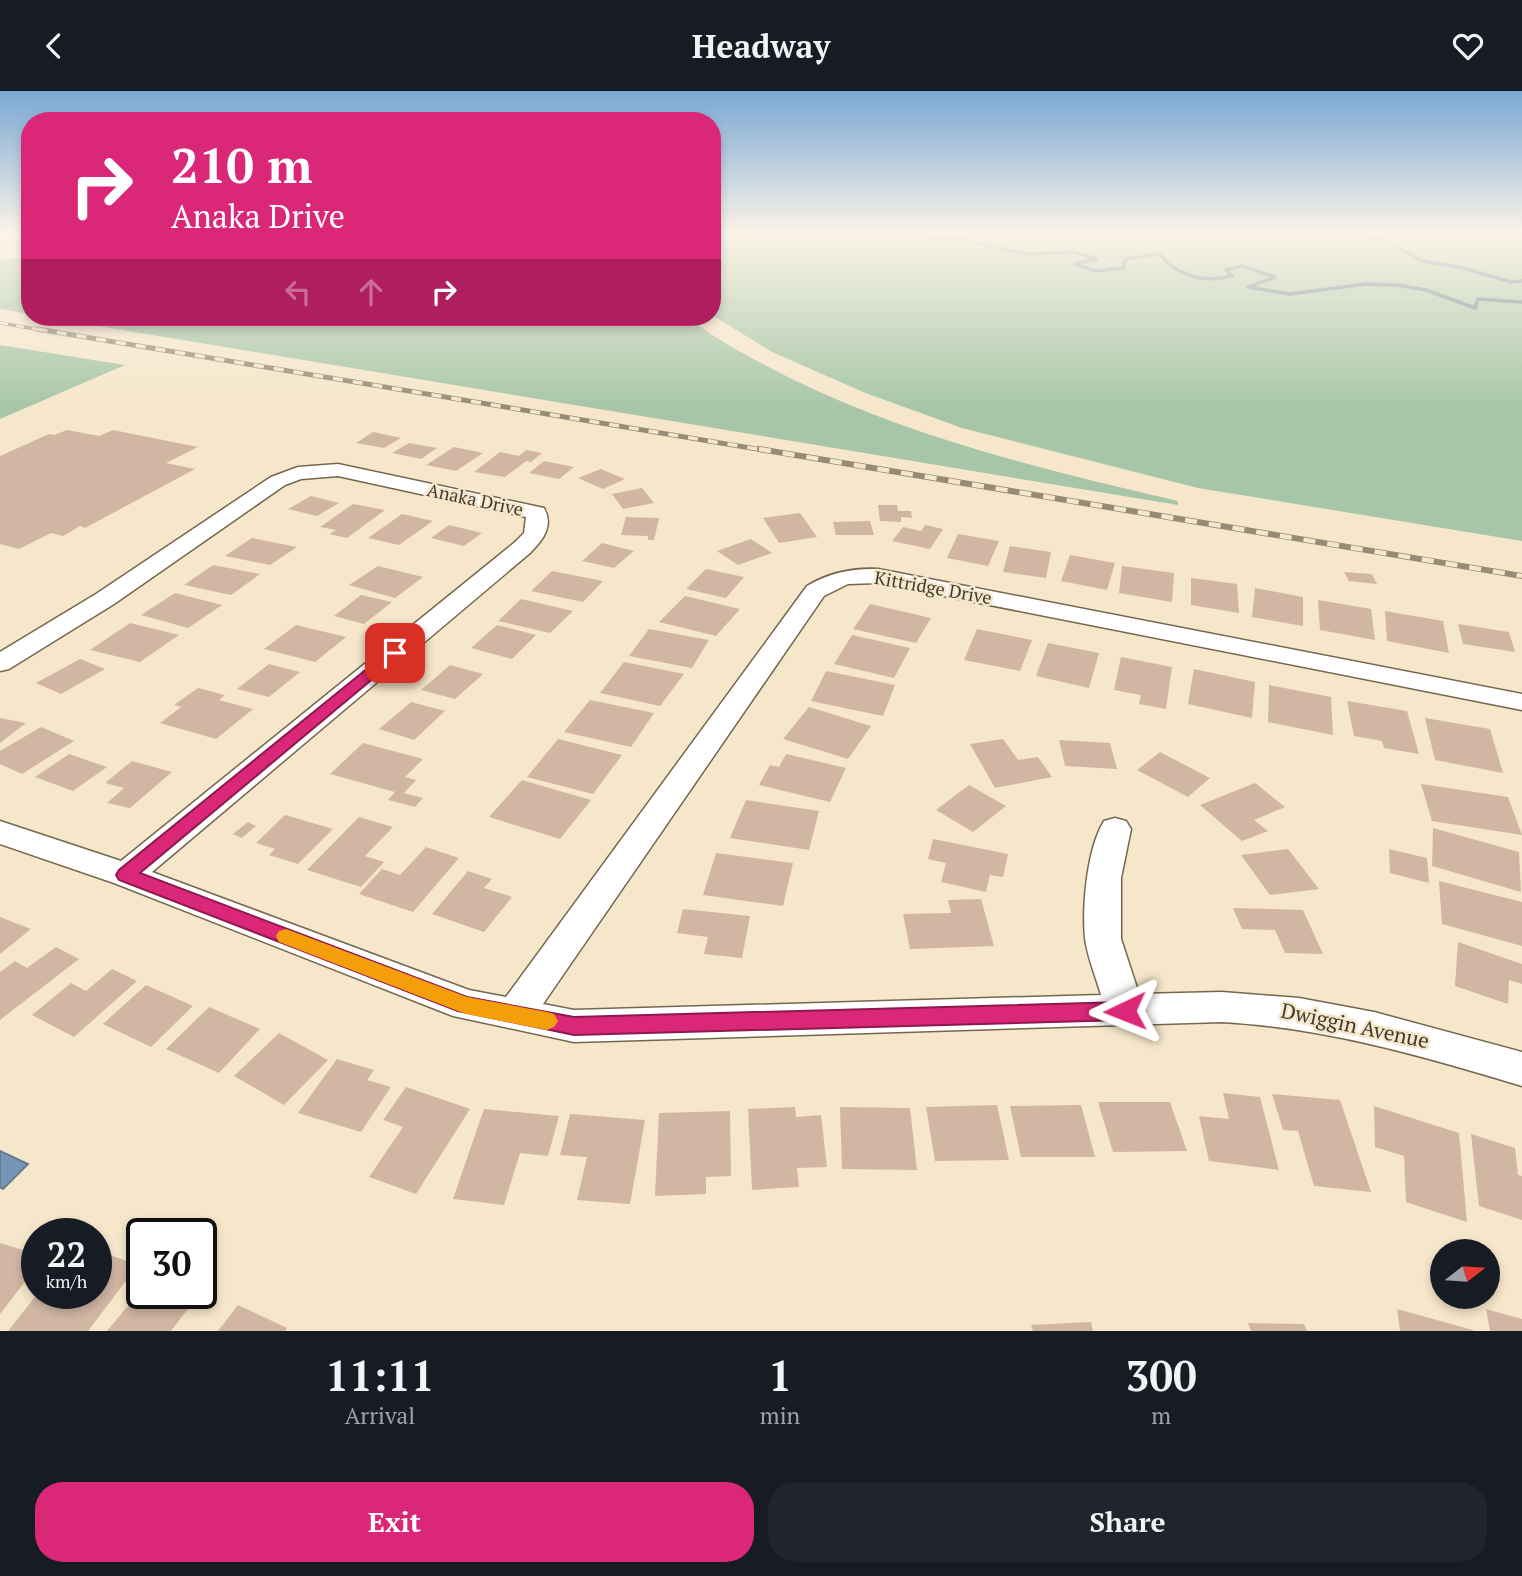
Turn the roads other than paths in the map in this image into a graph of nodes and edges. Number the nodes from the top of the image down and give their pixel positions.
1 (0, 663) edge
2 (1522, 702) edge
3 (1115, 829) dead end
4 (0, 832) edge
5 (126, 875) junction
6 (1125, 1011) junction
7 (515, 1015) junction
8 (1522, 1069) edge

1 - 5 street, Anaka Drive
2 - 7 street, Kittridge Drive
3 - 6 street
4 - 5 street, Dwiggin Avenue
5 - 7 street, Dwiggin Avenue
6 - 7 street, Dwiggin Avenue
6 - 8 street, Dwiggin Avenue

